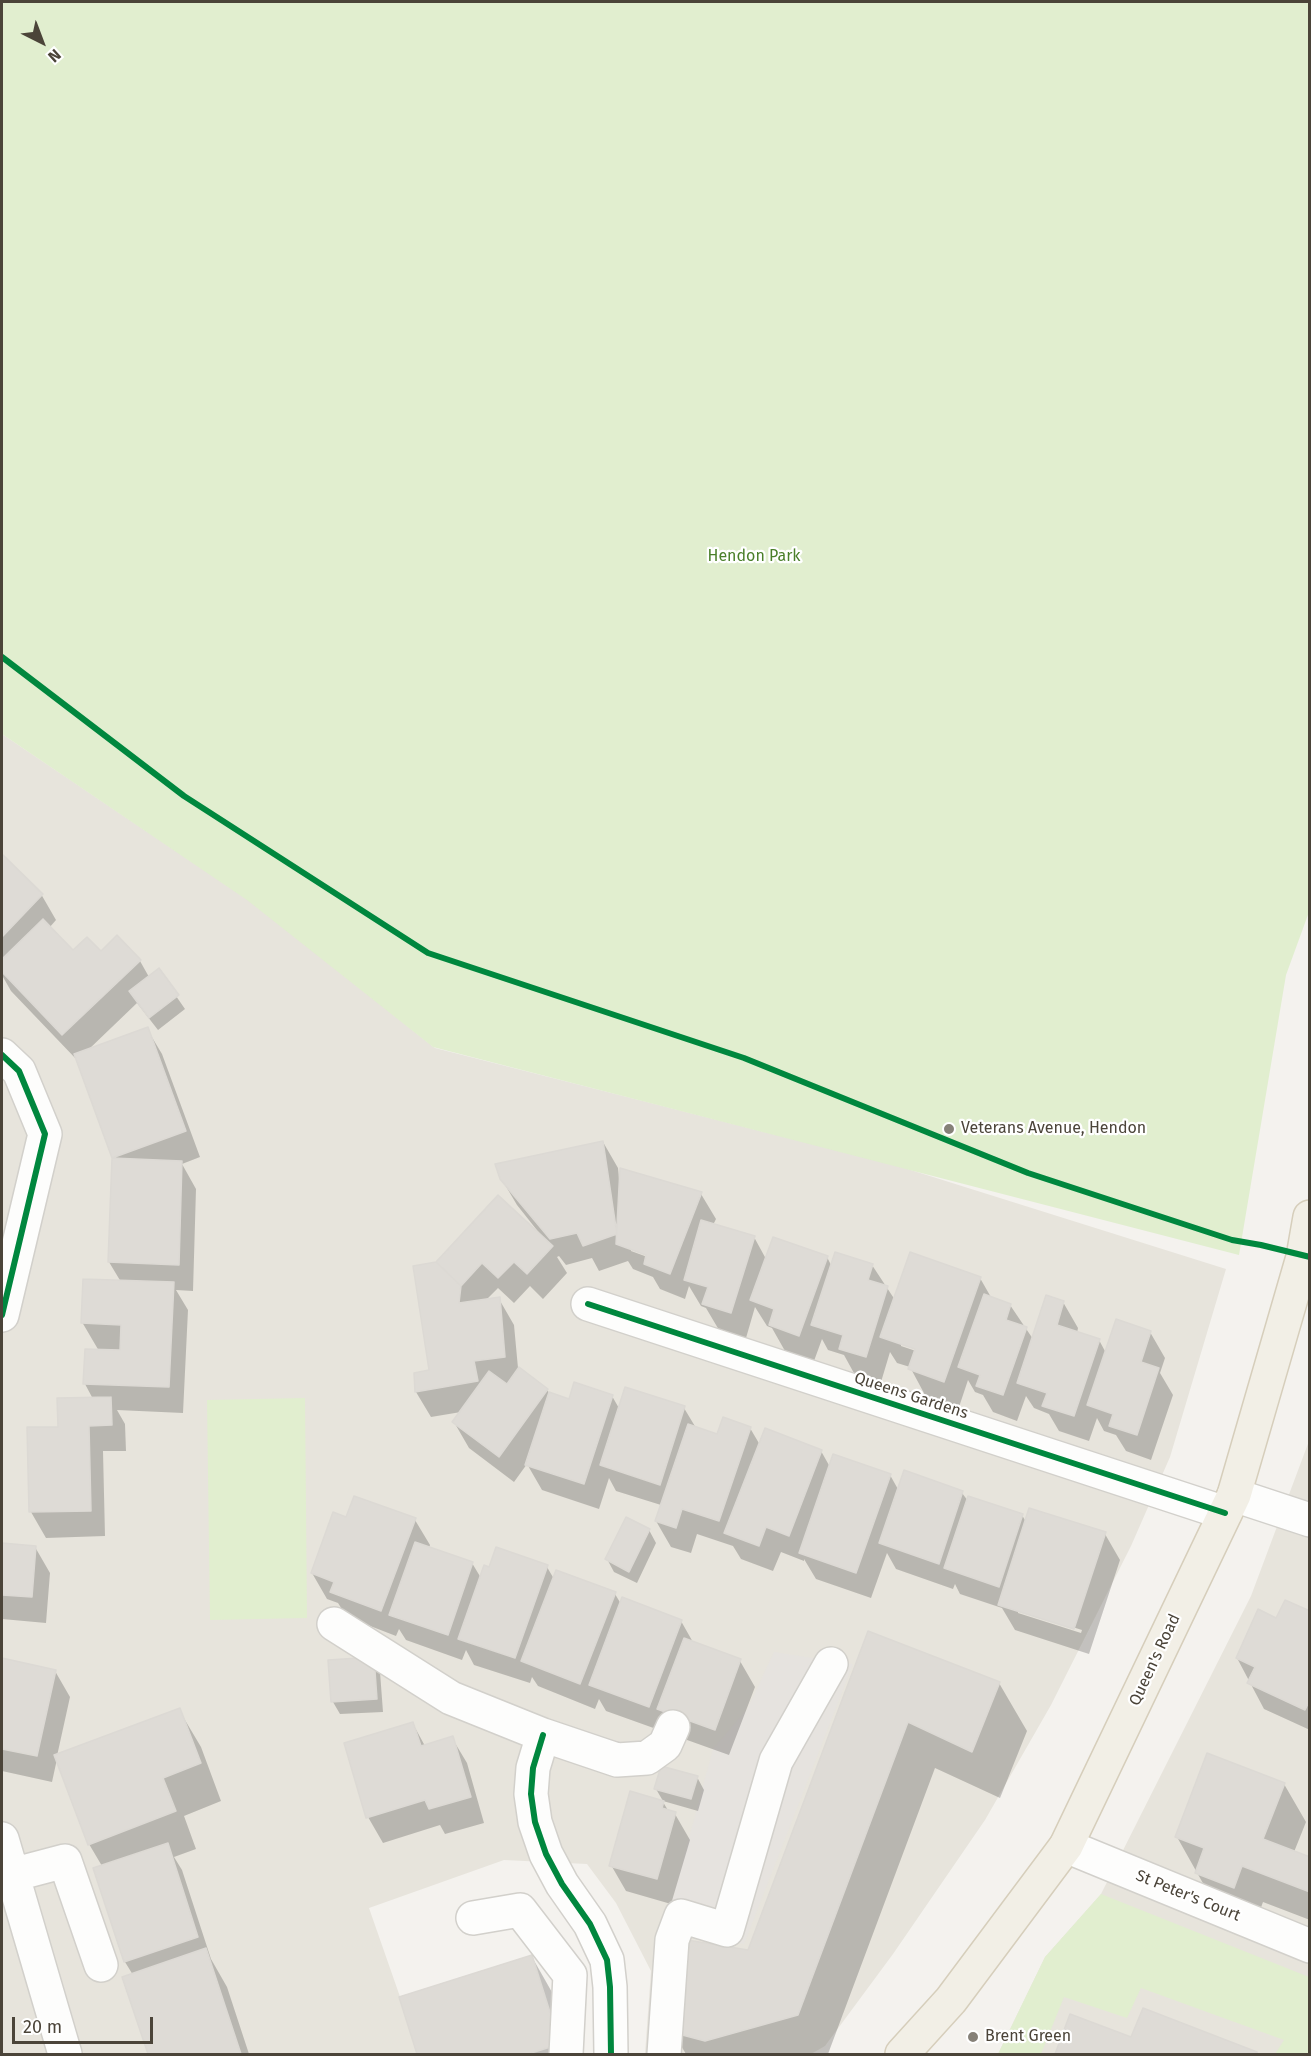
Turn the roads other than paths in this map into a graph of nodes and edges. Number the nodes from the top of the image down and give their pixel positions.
1 (2, 1055) edge
2 (1310, 1217) edge
3 (588, 1304) dead end
4 (2, 1315) edge
5 (1229, 1504) junction
6 (1310, 1520) edge
7 (334, 1624) dead end
8 (831, 1664) dead end
9 (673, 1727) dead end
10 (543, 1735) junction
11 (2, 1839) edge
12 (1066, 1846) junction
13 (12, 1875) junction
14 (473, 1918) dead end
15 (1310, 1946) edge
16 (101, 1965) dead end
17 (65, 2055) edge
18 (566, 2055) edge
19 (611, 2055) edge
20 (664, 2055) edge
21 (902, 2055) edge

1 - 4 street
2 - 5 main road, Queen's Road
3 - 5 street, Queens Gardens
5 - 6 street, Queens Gardens
5 - 12 main road, Queen's Road
7 - 10 street
8 - 20 street
9 - 10 street
10 - 19 street
11 - 13 street
12 - 15 street, St Peter's Court
12 - 21 main road, Queen's Road
13 - 16 street
13 - 17 street
14 - 18 street

